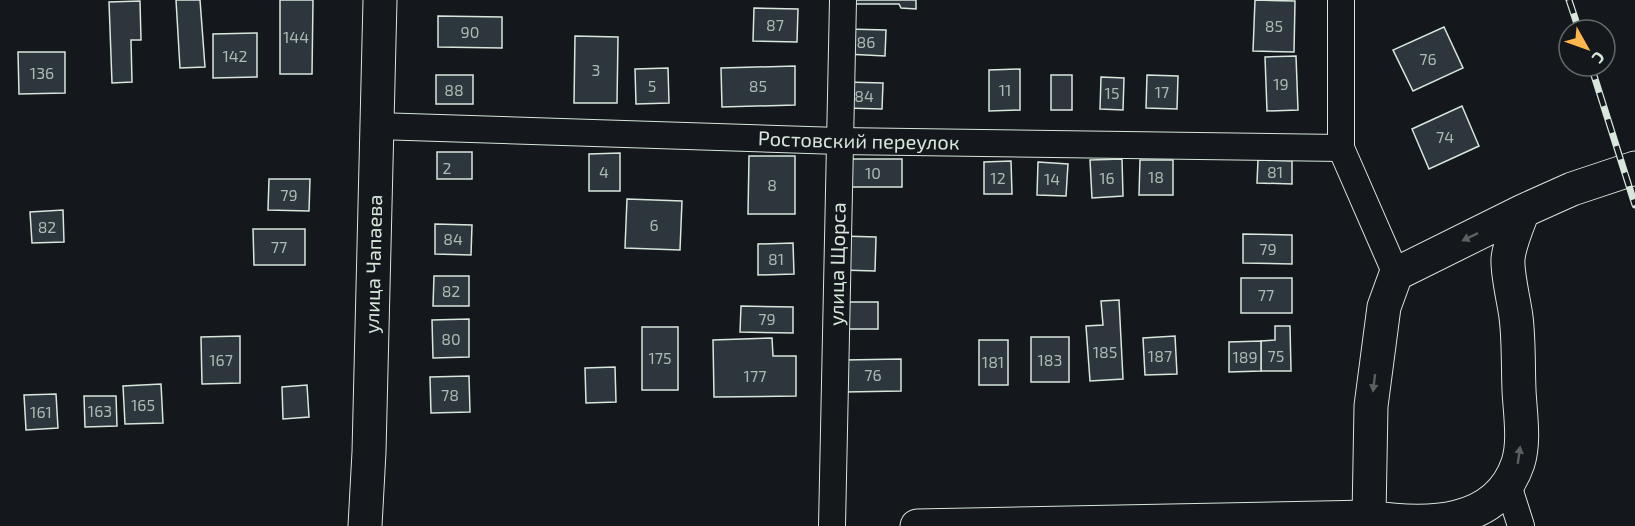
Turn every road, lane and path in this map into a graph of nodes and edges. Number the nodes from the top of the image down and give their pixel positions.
1 (380, 0) edge
2 (843, 0) edge
3 (1341, 0) edge
4 (377, 126) junction
5 (839, 141) junction
6 (1341, 148) junction
7 (1635, 168) edge
8 (1523, 211) junction
9 (1396, 274) junction
10 (1508, 485) junction
11 (1369, 517) junction
12 (1316, 522) edge
13 (365, 526) edge
14 (832, 526) edge
15 (917, 526) edge
16 (1521, 526) edge

1 - 4 street, улица Чапаева
2 - 5 street, улица Щорса
3 - 6 street
4 - 5 street, Ростовский переулок
4 - 13 street, улица Чапаева
5 - 6 street, Ростовский переулок
5 - 14 street, улица Щорса
6 - 9 street
7 - 8 street
8 -> 9 street
10 -> 8 street
9 -> 11 street
10 - 11 street
10 - 16 street
11 - 12 street
12 - 15 street

